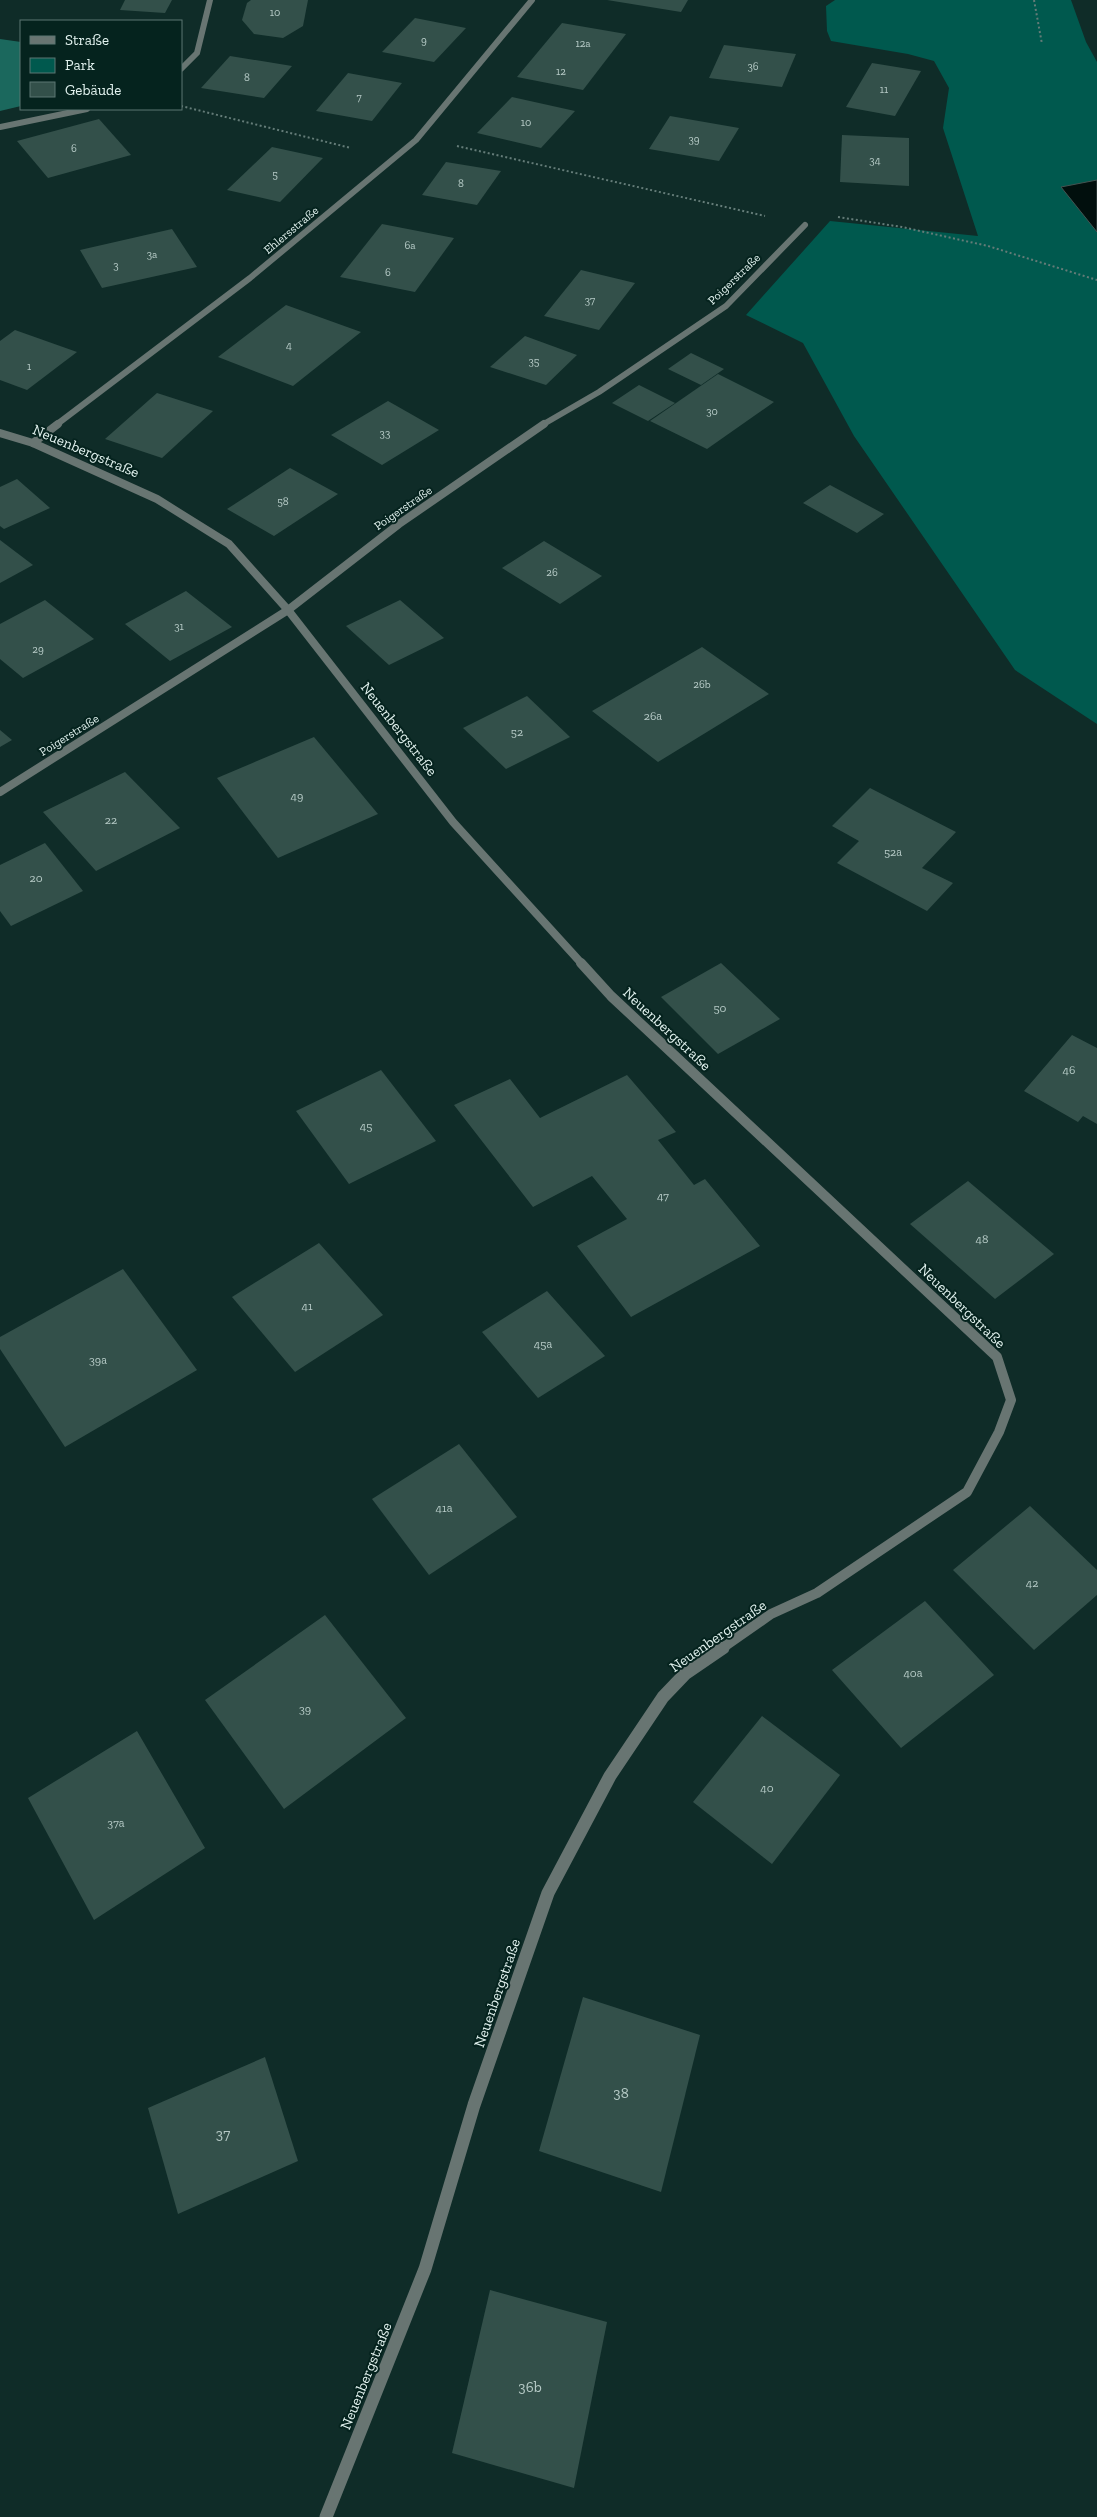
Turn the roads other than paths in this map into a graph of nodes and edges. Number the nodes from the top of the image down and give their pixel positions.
1 (210, 0) edge
2 (532, 0) edge
3 (182, 67) edge
4 (82, 110) edge
5 (0, 127) edge
6 (805, 225) road end
7 (0, 433) edge
8 (33, 443) junction
9 (288, 610) junction
10 (0, 792) edge
11 (326, 2517) edge

1 - 3 street
2 - 8 street, Ehlersstraße
4 - 5 street
6 - 9 street, Poigerstraße
7 - 8 street, Neuenbergstraße
8 - 9 street, Neuenbergstraße
9 - 10 street, Poigerstraße
9 - 11 street, Neuenbergstraße

